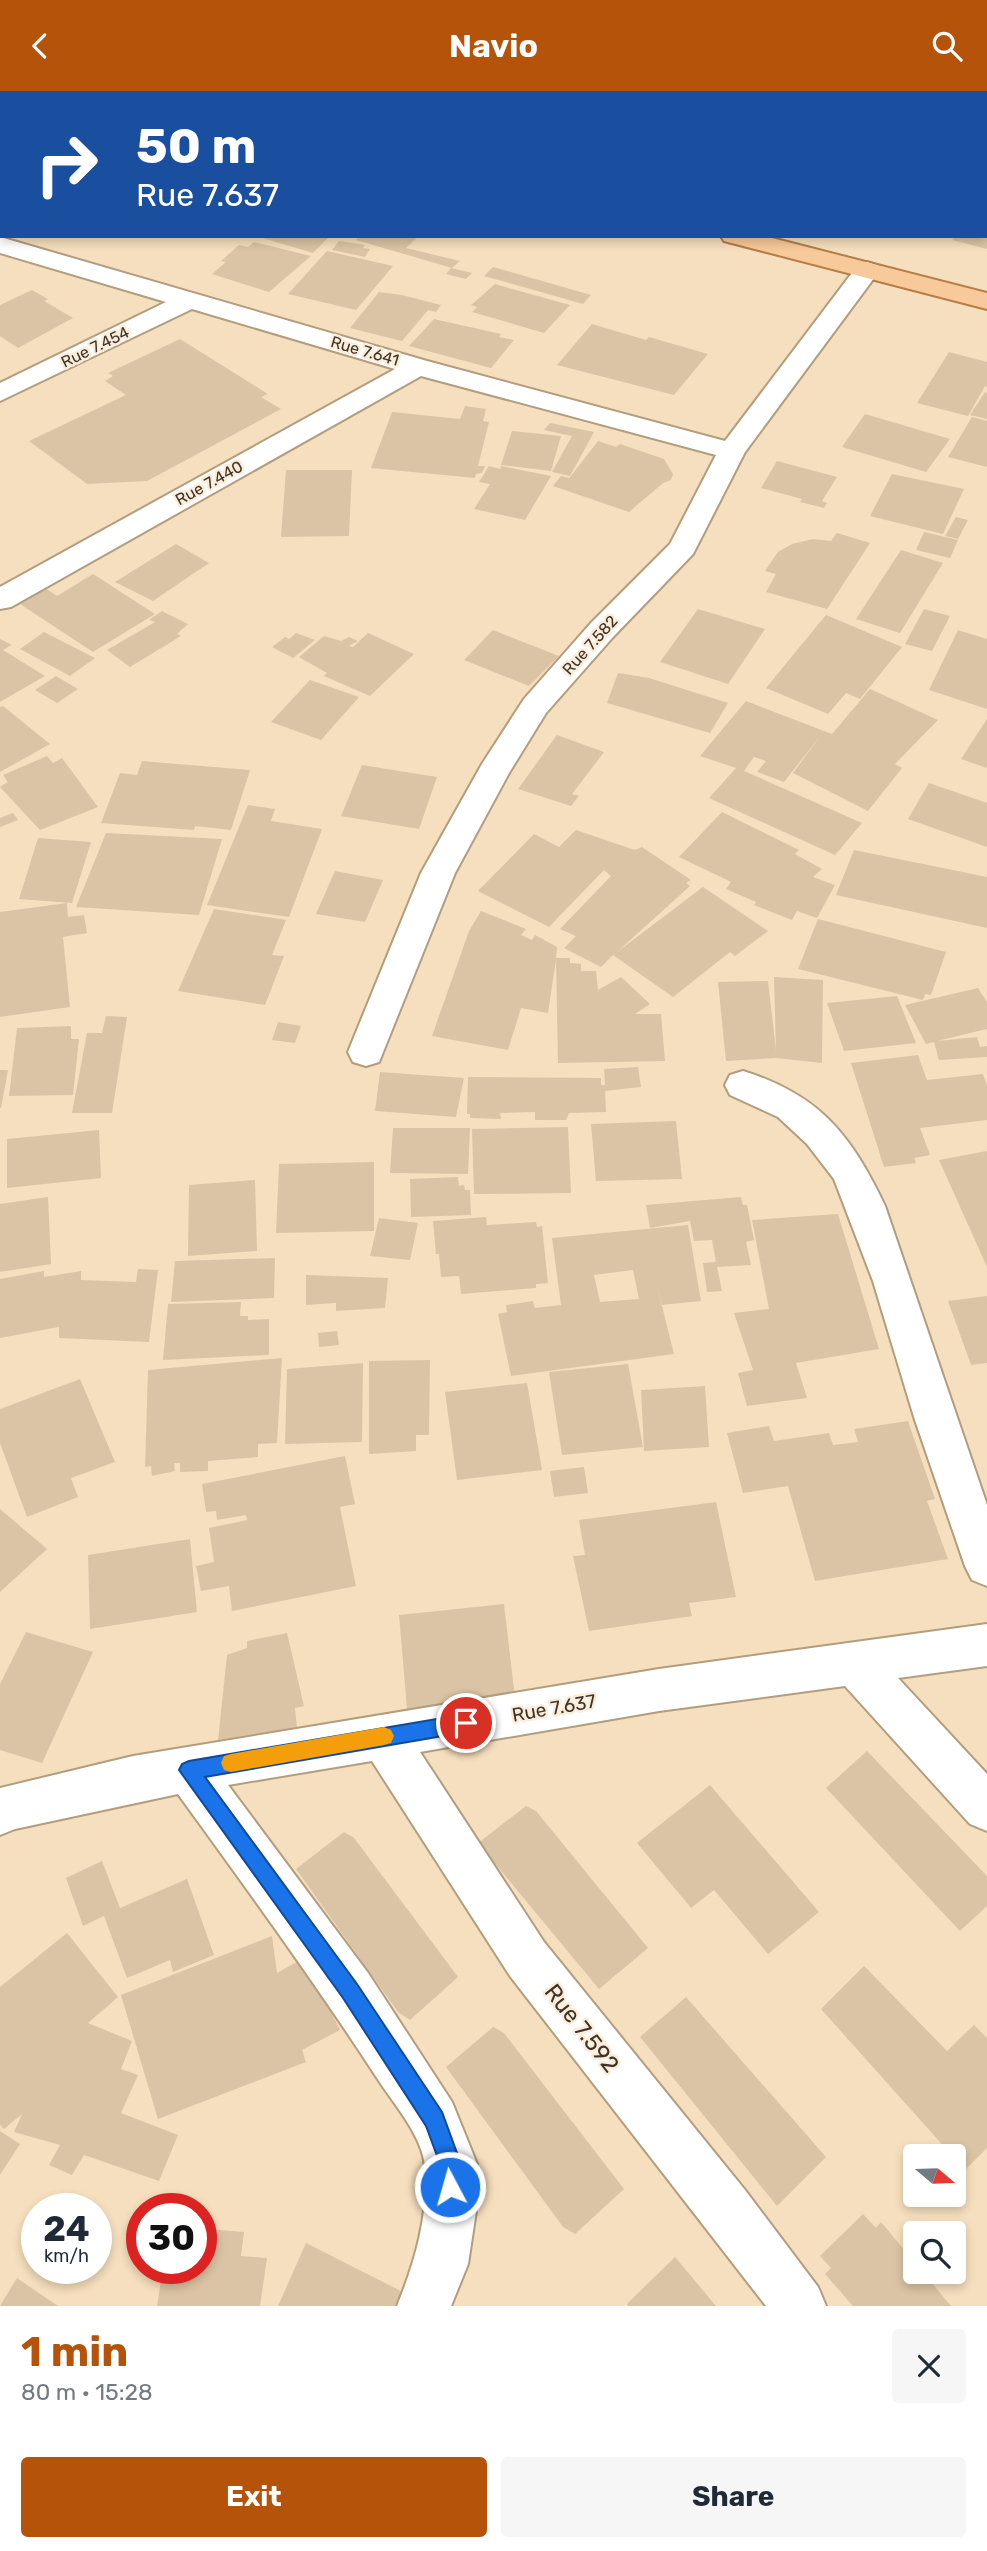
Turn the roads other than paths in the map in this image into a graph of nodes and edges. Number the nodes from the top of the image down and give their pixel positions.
1 (741, 238) edge
2 (0, 245) edge
3 (867, 270) junction
4 (190, 300) junction
5 (987, 301) edge
6 (418, 367) junction
7 (0, 393) edge
8 (732, 451) junction
9 (0, 600) edge
10 (366, 1052) dead end
11 (743, 1085) dead end
12 (987, 1566) edge
13 (987, 1645) edge
14 (854, 1663) junction
15 (383, 1737) junction
16 (189, 1770) junction
17 (987, 1808) edge
18 (0, 1812) edge
19 (424, 2306) edge
20 (799, 2306) edge

1 - 3 main road
2 - 4 street, Rue 7.641
3 - 5 main road
3 - 8 street, Rue 7.582
4 - 6 street, Rue 7.641
4 - 7 street, Rue 7.454
6 - 8 street, Rue 7.641
6 - 9 street, Rue 7.440
8 - 10 street, Rue 7.582
11 - 12 street
13 - 14 street, Rue 7.637
14 - 15 street, Rue 7.637
14 - 17 street
15 - 16 street, Rue 7.637
15 - 20 street, Rue 7.592
16 - 18 street, Rue 7.637
16 - 19 street

